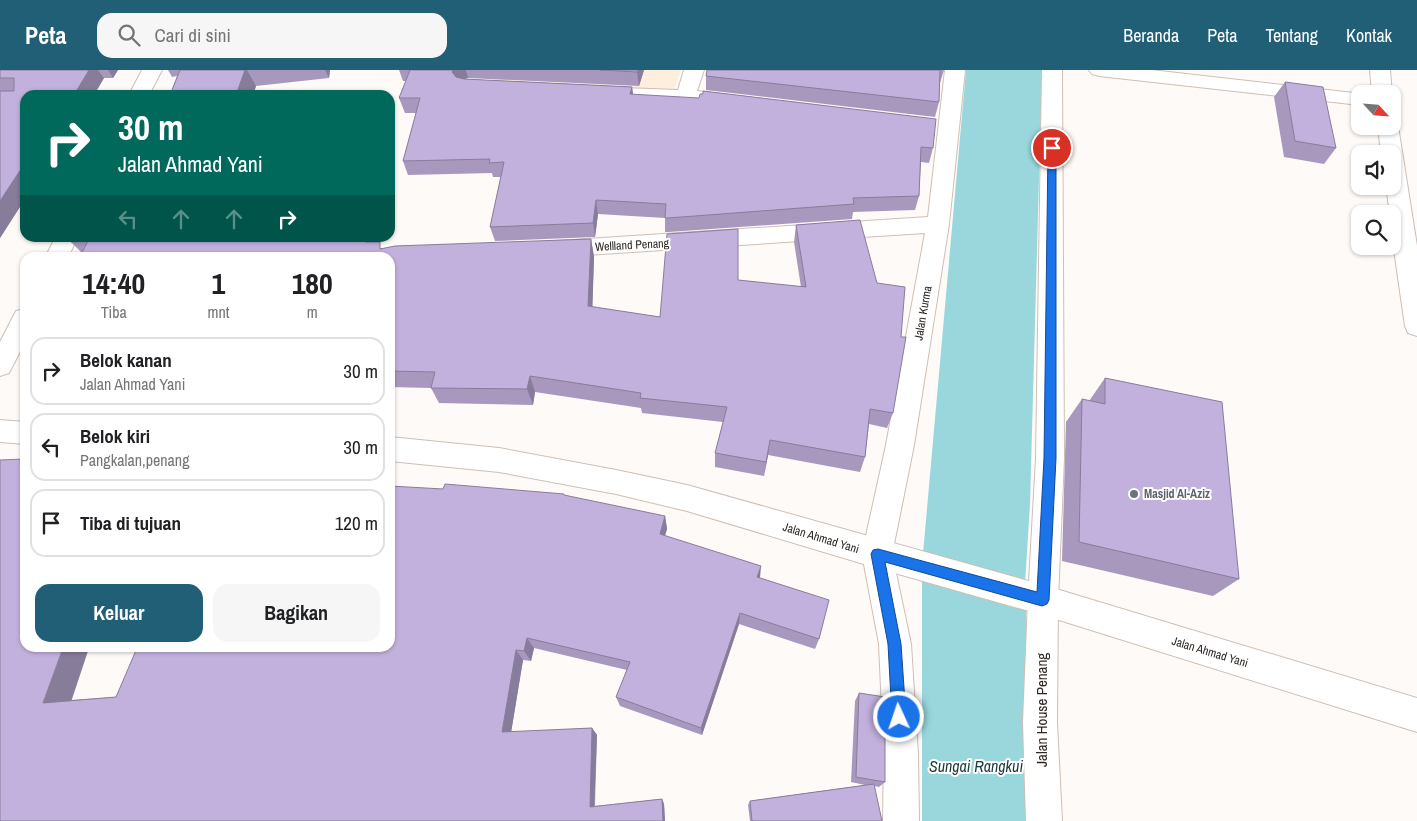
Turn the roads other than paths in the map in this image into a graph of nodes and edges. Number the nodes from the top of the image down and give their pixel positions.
1 (152, 70) edge
2 (694, 70) edge
3 (955, 70) edge
4 (1052, 70) edge
5 (1099, 70) edge
6 (1380, 70) edge
7 (1381, 85) edge
8 (142, 90) edge
9 (576, 92) edge
10 (686, 96) junction
11 (1351, 97) edge
12 (756, 104) edge
13 (1389, 135) edge
14 (938, 224) junction
15 (529, 249) edge
16 (1417, 326) edge
17 (20, 328) edge
18 (0, 366) edge
19 (0, 431) edge
20 (20, 433) edge
21 (395, 450) edge
22 (889, 557) junction
23 (1035, 598) junction
24 (1417, 715) edge
25 (901, 821) edge
26 (1044, 821) edge

1 - 8 main road
2 - 10 main road
3 - 14 main road, Jalan Kurma
4 - 23 main road, Jalan House Penang
5 - 11 main road
6 - 7 main road
9 - 10 main road
10 - 12 main road
13 - 16 main road
14 - 15 main road, Wellland Penang
14 - 22 main road, Jalan Kurma
17 - 18 main road
19 - 20 main road
21 - 22 main road, Jalan Ahmad Yani
22 - 23 main road, Jalan Ahmad Yani
22 - 25 main road
23 - 24 main road, Jalan Ahmad Yani
23 - 26 main road, Jalan House Penang

